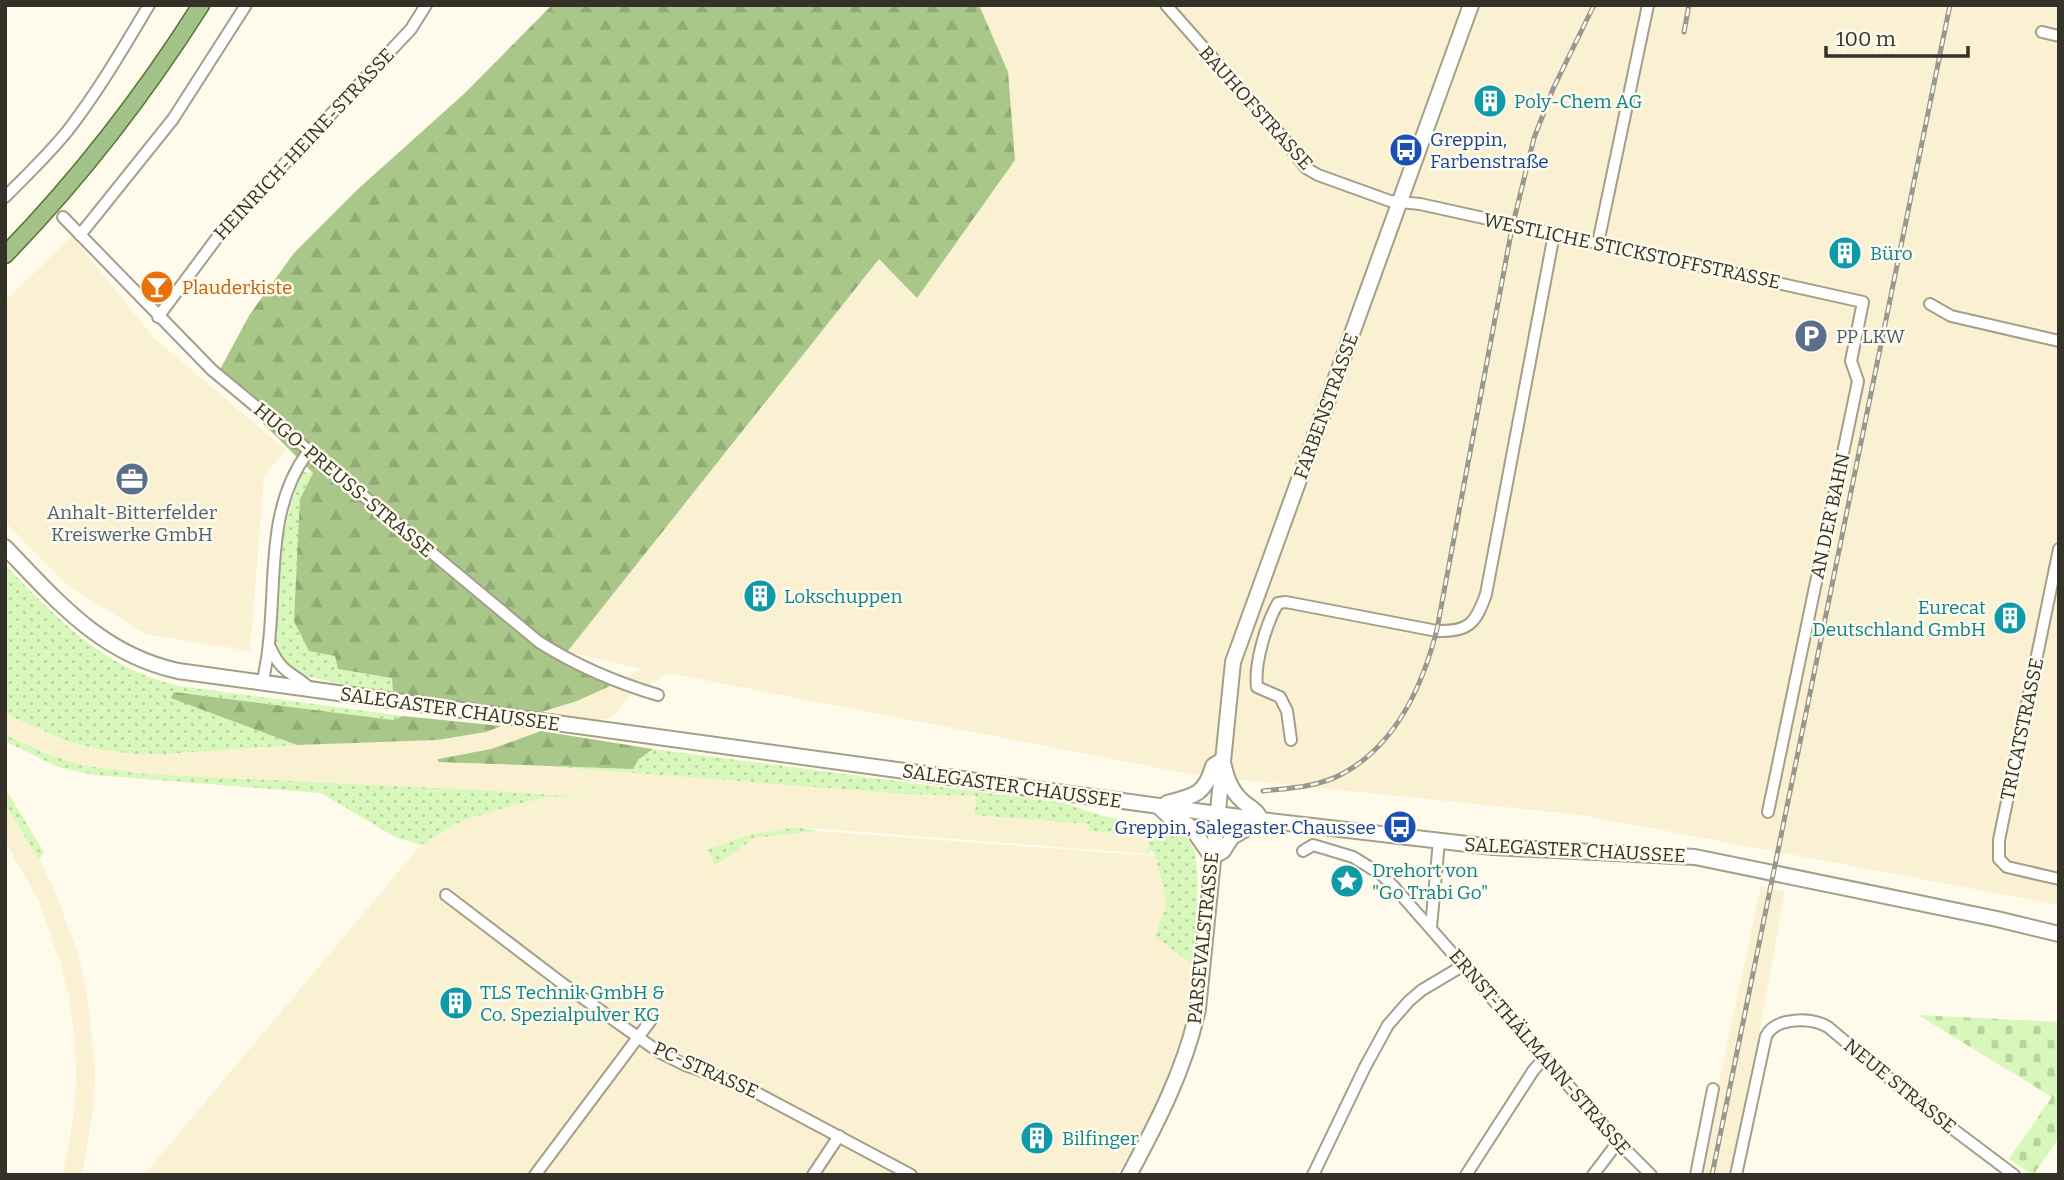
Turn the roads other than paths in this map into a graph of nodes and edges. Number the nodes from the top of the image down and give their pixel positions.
1 (149, 5) edge
2 (201, 5) edge
3 (246, 5) edge
4 (426, 5) edge
5 (1166, 5) edge
6 (1471, 5) edge
7 (1648, 5) edge
8 (2042, 32) dead end
9 (2059, 36) edge
10 (5, 197) edge
11 (1400, 203) junction
12 (63, 217) dead end
13 (1554, 234) junction
14 (80, 235) junction
15 (1598, 243) junction
16 (5, 255) edge
17 (1863, 302) joint
18 (1930, 303) dead end
19 (159, 317) junction
20 (2059, 341) edge
21 (308, 452) junction
22 (5, 547) edge
23 (2059, 549) edge
24 (269, 644) junction
25 (263, 683) junction
26 (312, 689) junction
27 (658, 695) dead end
28 (1291, 740) dead end
29 (1222, 760) junction
30 (1158, 806) junction
31 (1768, 812) dead end
32 (1217, 814) junction
33 (1261, 820) junction
34 (1439, 841) junction
35 (1303, 851) dead end
36 (1212, 857) junction
37 (2059, 879) edge
38 (446, 895) dead end
39 (1431, 927) junction
40 (2059, 934) edge
41 (1464, 965) junction
42 (650, 1020) dead end
43 (637, 1038) junction
44 (1544, 1058) junction
45 (1713, 1089) dead end
46 (839, 1136) junction
47 (1618, 1142) junction
48 (534, 1175) edge
49 (813, 1175) edge
50 (911, 1175) edge
51 (1129, 1175) edge
52 (1313, 1175) edge
53 (1466, 1175) edge
54 (1593, 1175) edge
55 (1651, 1175) edge
56 (1696, 1175) edge
57 (1737, 1175) edge
58 (2014, 1175) edge

1 - 10 street
2 - 16 main road
3 - 14 street
4 - 19 street, HEINRICH-HEINE-STRASSE
5 - 11 street, BAUHOFSTRASSE
6 - 11 main road, FARBENSTRASSE
7 - 15 street
8 - 9 street
11 - 13 street, WESTLICHE STICKSTOFFSTRASSE
11 - 29 main road, FARBENSTRASSE
12 - 14 street, HUGO-PREUSS-STRASSE
13 - 15 street, WESTLICHE STICKSTOFFSTRASSE
13 - 28 street
14 - 19 street, HUGO-PREUSS-STRASSE
15 - 17 street, WESTLICHE STICKSTOFFSTRASSE
17 - 31 street, AN DER BAHN
18 - 20 street
19 - 21 street, HUGO-PREUSS-STRASSE
21 - 24 street
21 - 27 street, HUGO-PREUSS-STRASSE
22 - 25 main road, SALEGASTER CHAUSSEE
23 - 37 street, TRICATSTRASSE
24 - 25 street
24 - 26 street
25 - 26 main road, SALEGASTER CHAUSSEE
26 - 30 main road, SALEGASTER CHAUSSEE
29 - 30 main road
29 - 32 main road, FARBENSTRASSE
29 - 33 main road
30 - 32 main road, SALEGASTER CHAUSSEE
30 - 36 main road
32 - 33 main road, SALEGASTER CHAUSSEE
32 - 36 main road, PARSEVALSTRASSE
33 - 34 main road, SALEGASTER CHAUSSEE
33 - 36 main road
34 - 39 street
34 - 40 main road, SALEGASTER CHAUSSEE
35 - 39 street, ERNST-THÄLMANN-STRASSE
36 - 51 main road, PARSEVALSTRASSE
38 - 43 street, PC-STRASSE
39 - 41 street, ERNST-THÄLMANN-STRASSE
41 - 44 street, ERNST-THÄLMANN-STRASSE
41 - 52 street
42 - 43 street
43 - 46 street, PC-STRASSE
43 - 48 street
44 - 47 street, ERNST-THÄLMANN-STRASSE
44 - 53 street
45 - 56 street
46 - 49 street
46 - 50 street, PC-STRASSE
47 - 54 street
47 - 55 street, ERNST-THÄLMANN-STRASSE
57 - 58 street, NEUE STRASSE

